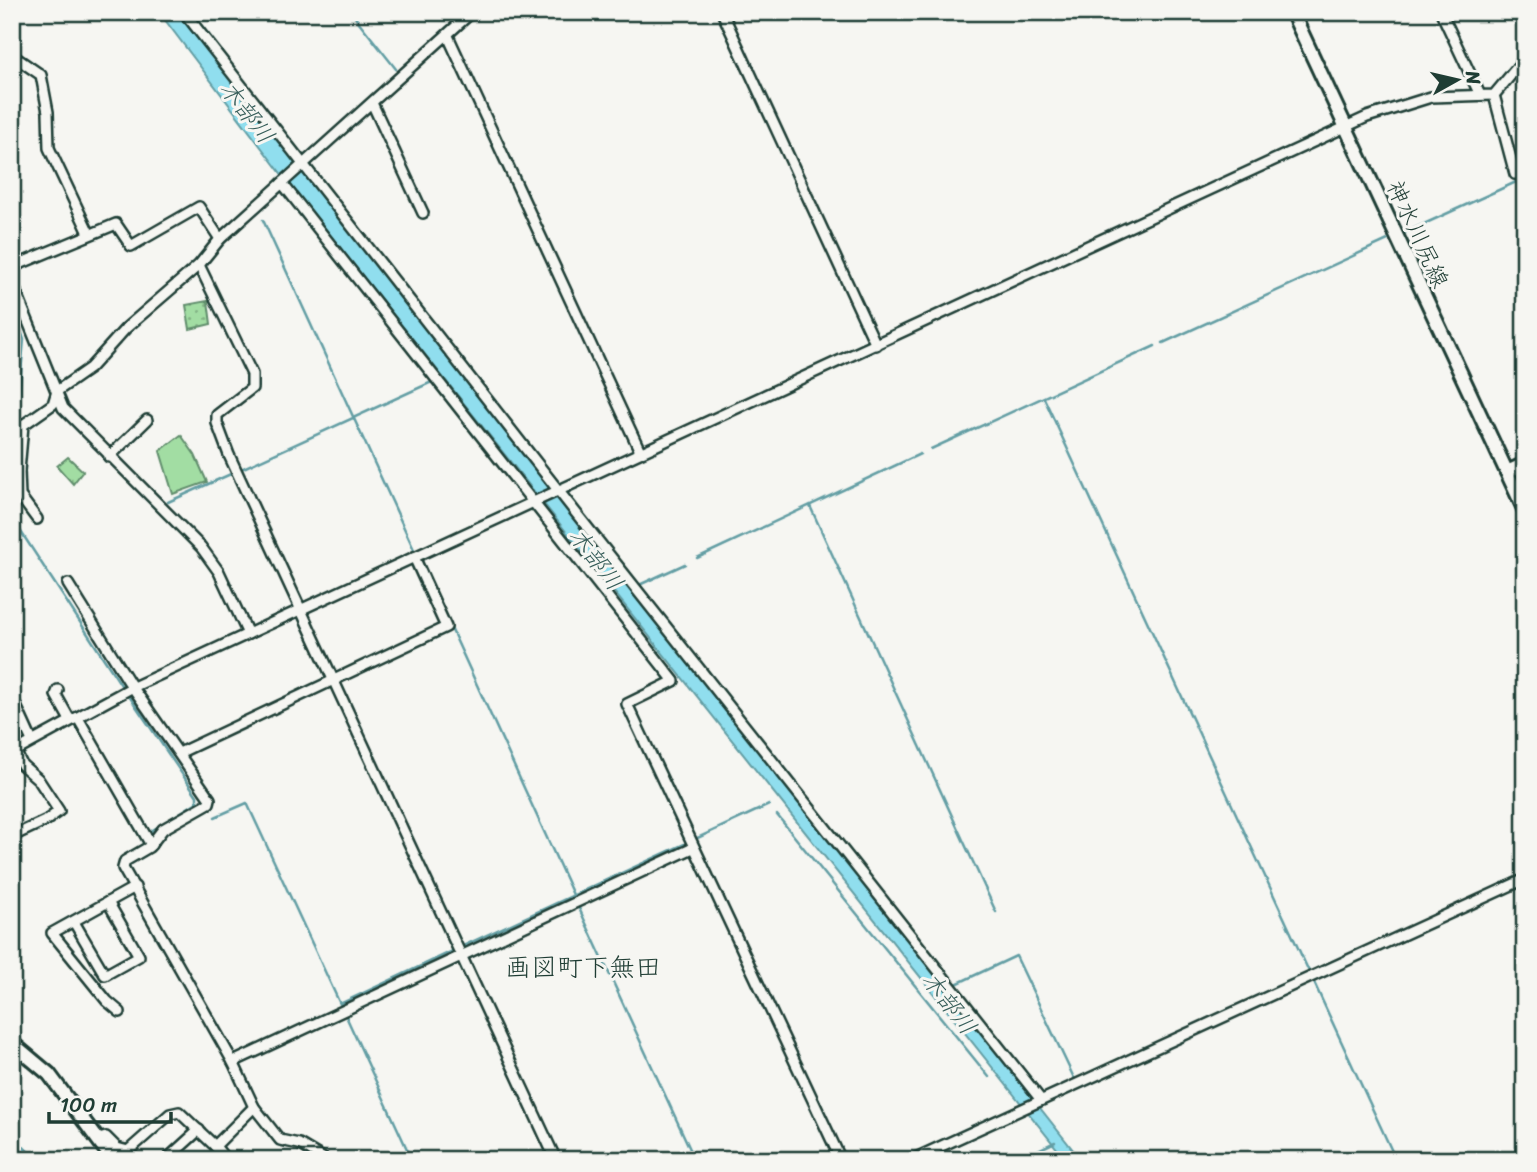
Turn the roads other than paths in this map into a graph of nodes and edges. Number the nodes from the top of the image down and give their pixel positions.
1 (184, 12) edge
2 (472, 12) edge
3 (722, 12) edge
4 (1292, 12) edge
5 (1441, 12) edge
6 (448, 36) junction
7 (12, 55) edge
8 (1525, 58) edge
9 (1480, 95) junction
10 (1494, 95) junction
11 (372, 103) junction
12 (1345, 127) junction
13 (303, 164) junction
14 (1525, 173) edge
15 (282, 183) junction
16 (423, 213) dead end
17 (89, 233) junction
18 (220, 239) junction
19 (199, 265) junction
20 (12, 267) edge
21 (12, 282) edge
22 (16, 298) edge
23 (876, 345) junction
24 (57, 391) junction
25 (147, 420) dead end
26 (640, 451) junction
27 (109, 457) junction
28 (1525, 464) edge
29 (1507, 472) junction
30 (15, 474) edge
31 (558, 490) junction
32 (534, 501) junction
33 (1525, 511) edge
34 (37, 519) dead end
35 (414, 556) junction
36 (68, 584) dead end
37 (299, 611) junction
38 (248, 634) junction
39 (332, 681) junction
40 (129, 689) junction
41 (58, 691) dead end
42 (12, 697) edge
43 (74, 719) junction
44 (32, 741) junction
45 (14, 752) edge
46 (179, 753) junction
47 (17, 834) dead end
48 (151, 845) junction
49 (693, 848) junction
50 (1525, 878) edge
51 (135, 887) junction
52 (108, 902) junction
53 (74, 922) junction
54 (460, 956) junction
55 (120, 1012) dead end
56 (12, 1043) edge
57 (233, 1062) junction
58 (1039, 1101) junction
59 (254, 1107) junction
60 (200, 1130) junction
61 (99, 1139) junction
62 (215, 1146) junction
63 (113, 1160) edge
64 (166, 1160) edge
65 (226, 1160) edge
66 (326, 1160) edge
67 (556, 1160) edge
68 (841, 1160) edge
69 (911, 1160) edge

1 - 13 street
2 - 6 street
3 - 23 street
4 - 12 main road, 神水川尻線
5 - 9 street
6 - 11 street
6 - 26 street
7 - 17 street
8 - 10 street
9 - 10 street
9 - 12 street
10 - 14 street
11 - 13 street
11 - 16 street
12 - 23 street
12 - 29 main road, 神水川尻線
13 - 15 street
13 - 31 street
15 - 18 street
15 - 32 street
17 - 18 street
17 - 20 street
18 - 19 street
19 - 24 street
19 - 37 street
21 - 22 street
22 - 24 street
23 - 26 street
24 - 27 street
24 - 30 street
25 - 27 street
26 - 31 street
27 - 38 street
28 - 29 main road
29 - 33 main road, 神水川尻線
30 - 34 street
31 - 32 street
31 - 58 street
32 - 35 street
32 - 49 street
35 - 37 street
35 - 39 street
36 - 40 street
37 - 38 street
37 - 39 street
38 - 40 street
39 - 46 street
39 - 54 street
40 - 43 street
40 - 46 street
41 - 43 street
42 - 44 street
43 - 44 street
43 - 48 street
44 - 45 street
45 - 47 street
46 - 48 street
48 - 51 street
49 - 54 street
49 - 68 street
50 - 58 street
51 - 52 street
51 - 57 street
52 - 53 street
52 - 53 street
53 - 55 street
54 - 57 street
54 - 67 street
56 - 61 main road
57 - 59 street
58 - 69 street
59 - 62 street
59 - 66 street
60 - 61 street
60 - 62 street
60 - 64 street
61 - 63 main road
62 - 65 street

